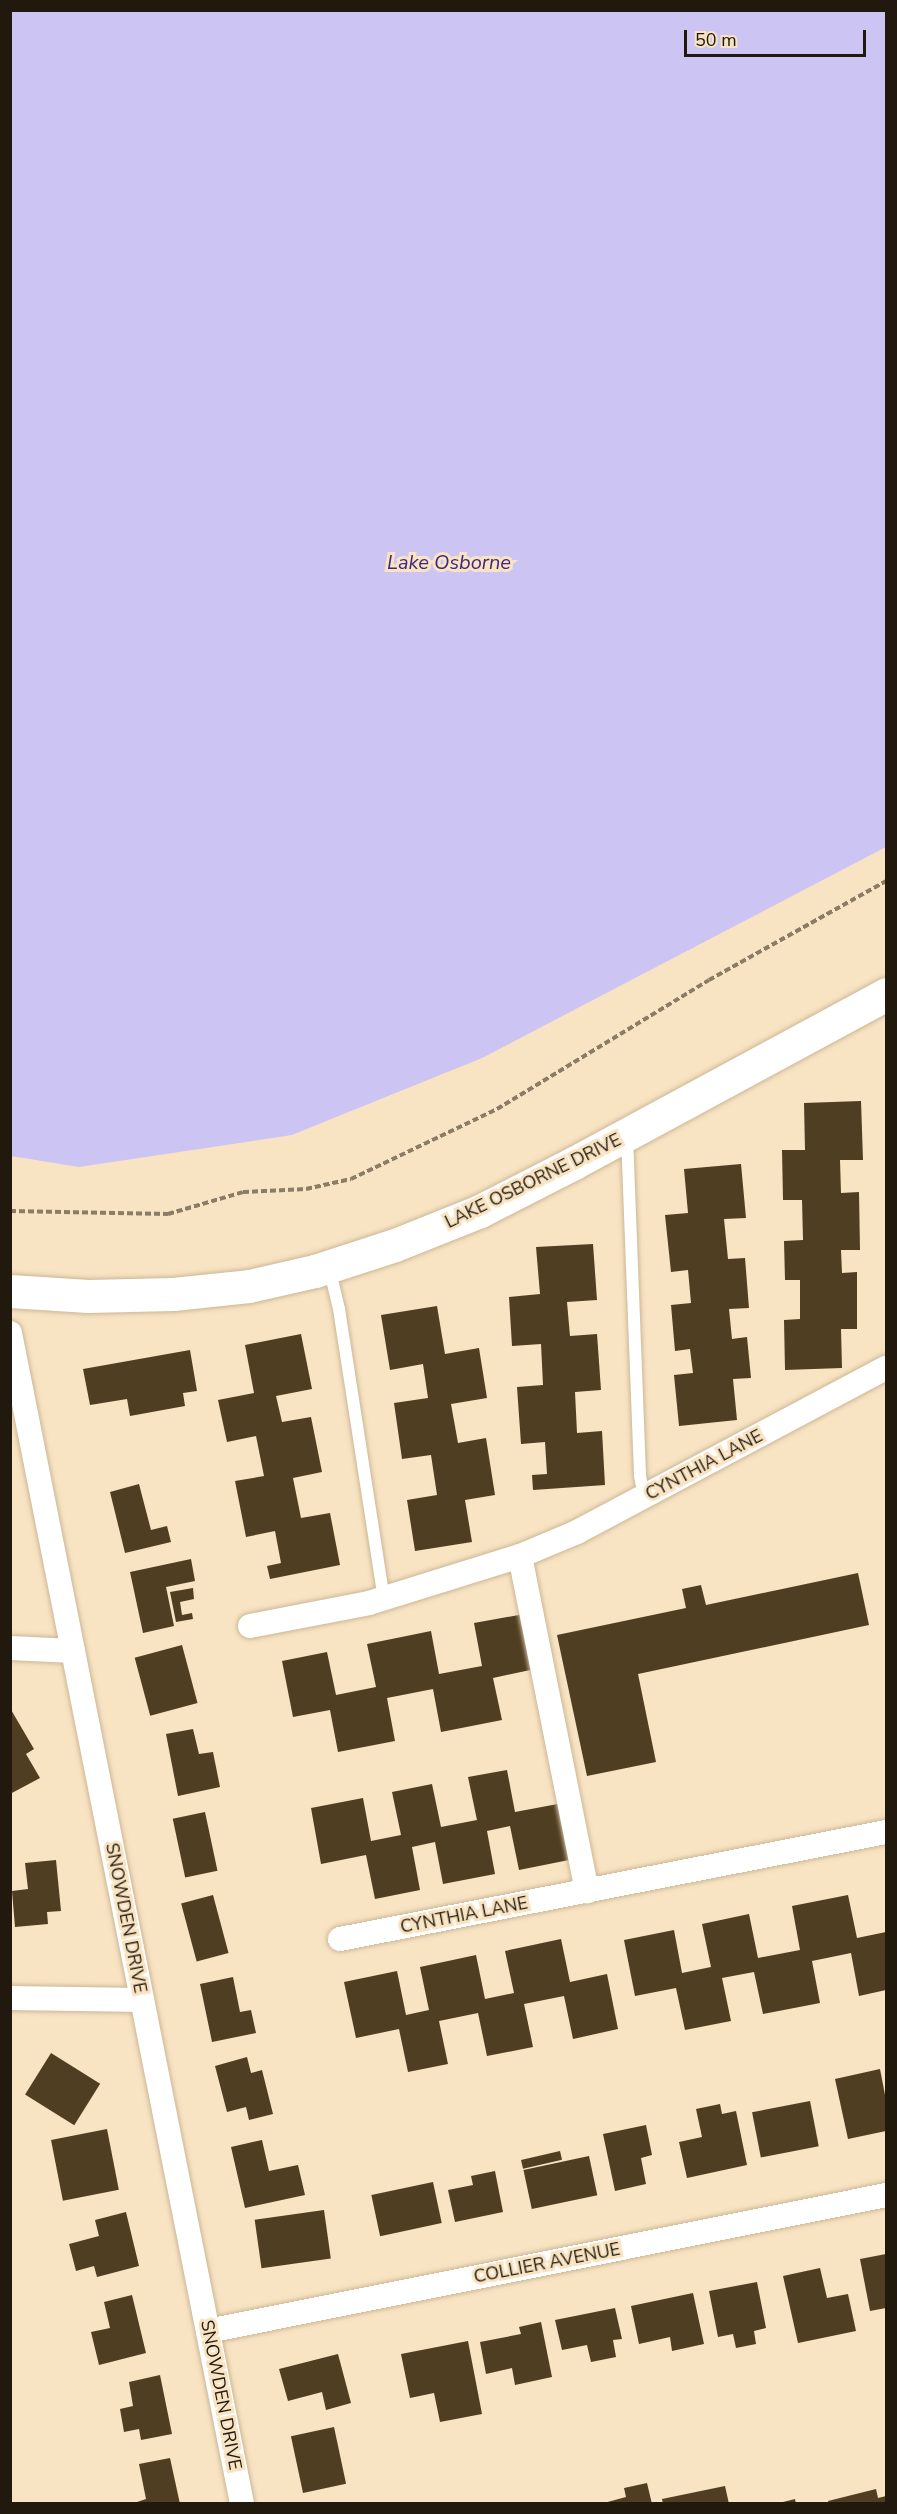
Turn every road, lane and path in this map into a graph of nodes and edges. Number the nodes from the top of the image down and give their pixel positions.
1 (886, 881) edge
2 (886, 994) edge
3 (627, 1135) junction
4 (10, 1211) edge
5 (328, 1266) junction
6 (10, 1291) edge
7 (10, 1333) edge
8 (886, 1368) edge
9 (645, 1496) junction
10 (520, 1556) junction
11 (384, 1599) junction
12 (250, 1626) dead end
13 (10, 1648) edge
14 (73, 1651) junction
15 (886, 1832) edge
16 (587, 1891) junction
17 (340, 1939) dead end
18 (10, 1998) edge
19 (142, 2000) junction
20 (886, 2195) edge
21 (208, 2331) junction
22 (242, 2504) edge

1 - 4 path
2 - 3 street, LAKE OSBORNE DRIVE
3 - 5 street, LAKE OSBORNE DRIVE
3 - 9 lane
5 - 6 street, LAKE OSBORNE DRIVE
5 - 11 lane
7 - 14 street, SNOWDEN DRIVE
8 - 9 street, CYNTHIA LANE
9 - 10 street, CYNTHIA LANE
10 - 11 street, CYNTHIA LANE
10 - 16 street
11 - 12 street, CYNTHIA LANE
13 - 14 street
14 - 19 street, SNOWDEN DRIVE
15 - 16 street, CYNTHIA LANE
16 - 17 street, CYNTHIA LANE
18 - 19 street
19 - 21 street, SNOWDEN DRIVE
20 - 21 street, COLLIER AVENUE
21 - 22 street, SNOWDEN DRIVE

